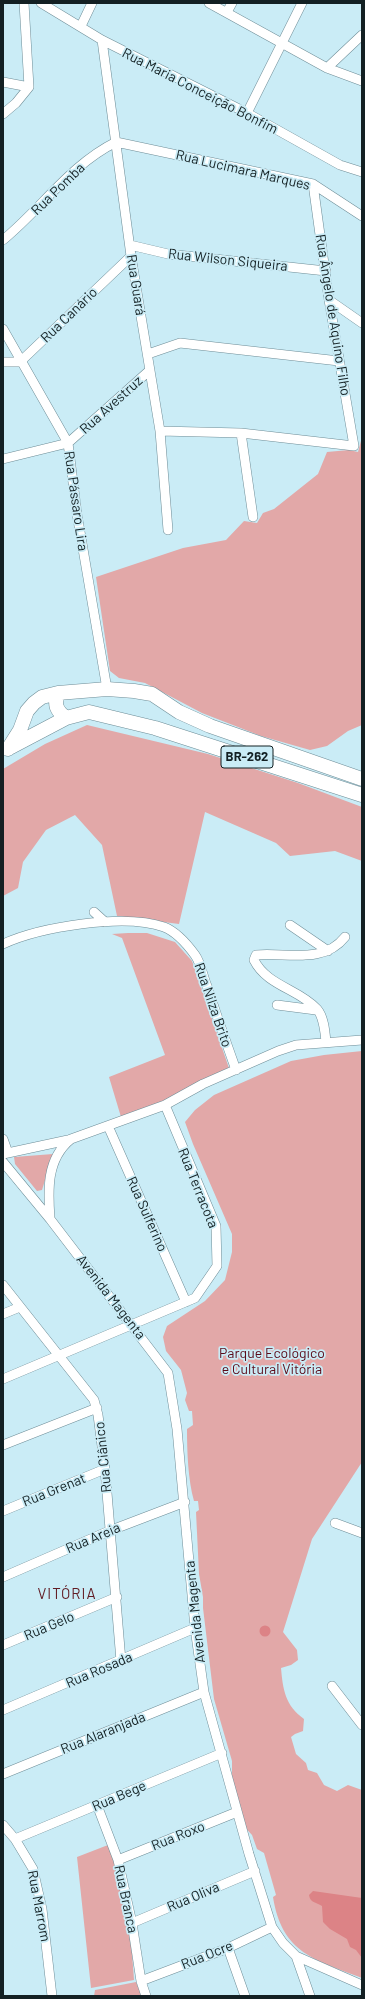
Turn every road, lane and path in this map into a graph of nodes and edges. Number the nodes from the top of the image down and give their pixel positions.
1 (24, 3) edge
2 (41, 3) edge
3 (92, 3) edge
4 (209, 3) edge
5 (232, 3) edge
6 (302, 3) edge
7 (227, 12) junction
8 (81, 26) junction
9 (362, 35) edge
10 (102, 40) junction
11 (282, 44) junction
12 (327, 68) junction
13 (362, 81) edge
14 (3, 82) edge
15 (29, 87) junction
16 (247, 113) junction
17 (3, 114) edge
18 (116, 142) junction
19 (362, 172) edge
20 (313, 184) junction
21 (362, 216) edge
22 (3, 240) edge
23 (130, 245) junction
24 (131, 256) junction
25 (326, 271) junction
26 (329, 300) junction
27 (362, 323) edge
28 (3, 329) edge
29 (148, 354) junction
30 (3, 362) edge
31 (20, 362) junction
32 (339, 362) junction
33 (150, 370) junction
34 (160, 431) junction
35 (241, 433) junction
36 (68, 443) junction
37 (3, 460) edge
38 (254, 517) dead end
39 (168, 530) dead end
40 (107, 689) junction
41 (58, 693) junction
42 (66, 718) junction
43 (362, 779) edge
44 (362, 795) edge
45 (94, 912) dead end
46 (105, 922) junction
47 (290, 925) dead end
48 (345, 938) dead end
49 (3, 944) edge
50 (328, 951) junction
51 (277, 1005) dead end
52 (318, 1010) junction
53 (362, 1040) edge
54 (326, 1042) junction
55 (236, 1070) junction
56 (165, 1105) junction
57 (108, 1126) junction
58 (3, 1139) edge
59 (71, 1139) junction
60 (6, 1154) edge
61 (3, 1162) edge
62 (48, 1196) junction
63 (34, 1200) junction
64 (50, 1219) junction
65 (3, 1285) edge
66 (186, 1302) junction
67 (20, 1307) junction
68 (3, 1314) edge
69 (131, 1324) junction
70 (60, 1356) junction
71 (3, 1379) edge
72 (97, 1408) junction
73 (3, 1445) edge
74 (105, 1470) junction
75 (185, 1502) junction
76 (3, 1511) edge
77 (336, 1524) dead end
78 (109, 1531) junction
79 (362, 1533) edge
80 (3, 1576) edge
81 (116, 1597) junction
82 (195, 1628) junction
83 (3, 1645) edge
84 (121, 1661) junction
85 (332, 1686) dead end
86 (204, 1692) junction
87 (3, 1710) edge
88 (362, 1725) edge
89 (222, 1753) junction
90 (3, 1774) edge
91 (97, 1805) junction
92 (237, 1812) junction
93 (3, 1825) edge
94 (15, 1839) junction
95 (118, 1860) junction
96 (255, 1871) junction
97 (132, 1923) junction
98 (272, 1928) junction
99 (228, 1948) junction
100 (296, 1956) junction
101 (141, 1981) junction
102 (362, 1985) edge
103 (52, 1996) edge
104 (146, 1996) edge
105 (245, 1996) edge
106 (310, 1996) edge

1 - 15 street
2 - 8 street, Rua Maria Conceição Bonfim
3 - 8 street
4 - 7 street
5 - 7 street
6 - 11 street
7 - 11 street
8 - 10 street, Rua Maria Conceição Bonfim
9 - 12 street
10 - 16 street, Rua Maria Conceição Bonfim
10 - 18 street, Rua Guará
11 - 12 street
11 - 16 street
12 - 13 street
14 - 15 street
15 - 17 street
16 - 19 street, Rua Maria Conceição Bonfim
18 - 20 street, Rua Lucimara Marques
18 - 22 street, Rua Pomba
18 - 23 street, Rua Guará
20 - 21 street, Rua Lucimara Marques
20 - 25 street, Rua Ângelo de Aquino Filho
23 - 24 street, Rua Guará
23 - 25 street, Rua Wilson Siqueira
24 - 29 street, Rua Guará
24 - 31 street, Rua Canário
25 - 26 street, Rua Ângelo de Aquino Filho
26 - 27 street
26 - 32 street, Rua Ângelo de Aquino Filho
28 - 31 street, Rua Pássaro Lira
29 - 32 street
29 - 33 street, Rua Guará
30 - 31 street
31 - 36 street, Rua Pássaro Lira
32 - 35 street, Rua Ângelo de Aquino Filho
33 - 34 street, Rua Guará
33 - 36 street, Rua Avestruz
34 - 35 street
34 - 39 street, Rua Guará
35 - 38 street
36 - 37 street, Rua Avestruz
36 - 40 street, Rua Pássaro Lira
40 - 41 highway, BR-262
40 - 43 highway, BR-262
41 - 42 highway
41 - 42 highway, BR-262
42 - 44 highway, BR-262
45 - 46 street
46 - 49 street, Rua Nilza Brito
46 - 55 street, Rua Nilza Brito
47 - 50 street
48 - 50 street
50 - 52 street
51 - 52 street
52 - 54 street
53 - 54 street
54 - 55 street
55 - 56 street
56 - 57 street
56 - 66 street, Rua Terracota
57 - 59 street
57 - 66 street, Rua Sulferino
58 - 60 street
59 - 60 street
59 - 62 street
61 - 63 street, Avenida Magenta
62 - 63 street
62 - 64 street
63 - 64 street, Avenida Magenta
64 - 69 street, Avenida Magenta
65 - 67 street, Rua Ciânico
66 - 69 street, Rua Terracota
67 - 68 street
67 - 70 street, Rua Ciânico
69 - 70 street, Rua Terracota
69 - 75 street, Avenida Magenta
70 - 71 street, Rua Terracota
70 - 72 street, Rua Ciânico
72 - 73 street
72 - 74 street, Rua Ciânico
74 - 76 street, Rua Grenat
74 - 78 street, Rua Ciânico
75 - 78 street, Rua Areia
75 - 82 street, Avenida Magenta
77 - 79 street
78 - 80 street, Rua Areia
78 - 81 street, Rua Ciânico
81 - 83 street, Rua Gelo
81 - 84 street, Rua Ciânico
82 - 84 street, Rua Rosada
82 - 86 street, Avenida Magenta
84 - 87 street, Rua Rosada
85 - 88 street
86 - 89 street, Avenida Magenta
86 - 90 street, Rua Alaranjada
89 - 91 street, Rua Bege
89 - 92 street, Avenida Magenta
91 - 94 street, Rua Bege
91 - 95 street, Rua Branca
92 - 95 street, Rua Roxo
92 - 96 street, Avenida Magenta
93 - 94 street, Rua Marrom
94 - 103 street, Rua Marrom
95 - 97 street, Rua Branca
96 - 97 street, Rua Oliva
96 - 98 street, Avenida Magenta
97 - 101 street, Rua Branca
98 - 99 street, Rua Ocre
98 - 100 street, Avenida Magenta
99 - 101 street, Rua Ocre
99 - 105 street
100 - 102 street, Avenida Magenta
100 - 106 street
101 - 104 street, Rua Branca

